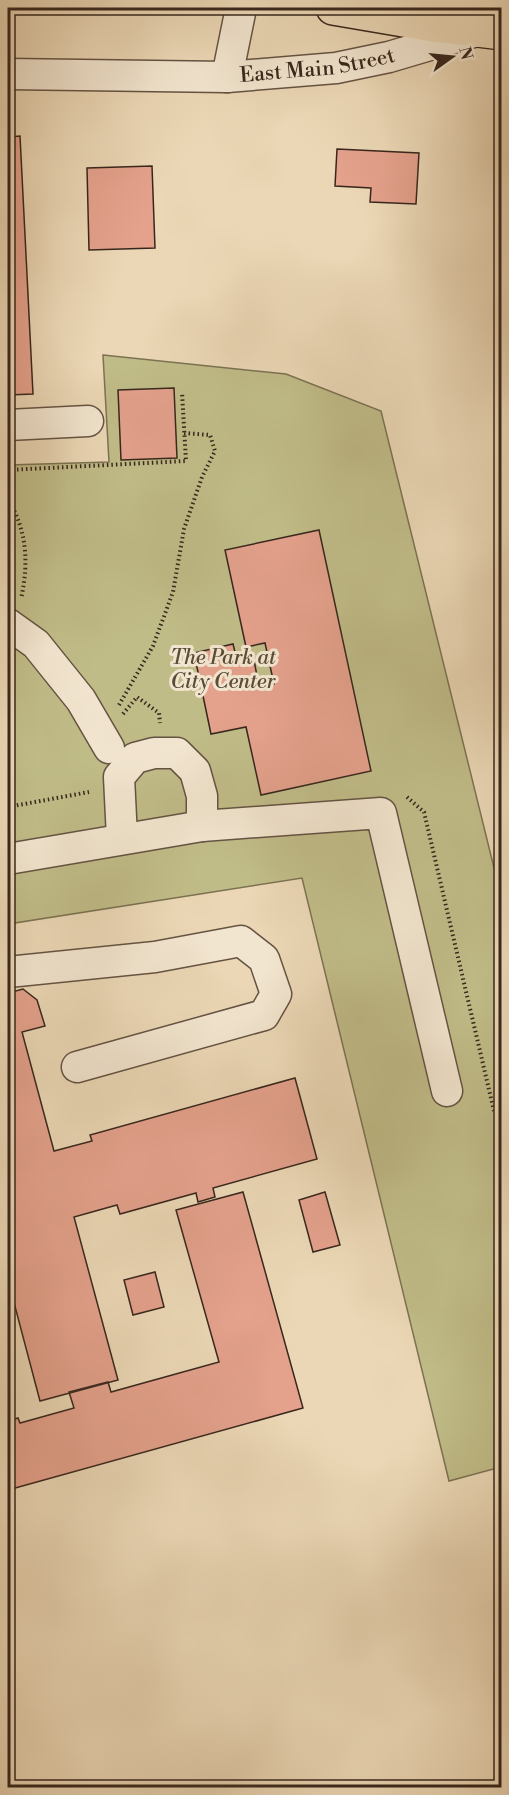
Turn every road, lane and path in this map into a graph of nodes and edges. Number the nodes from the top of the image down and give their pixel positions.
1 (241, 8) edge
2 (333, 8) edge
3 (489, 32) edge
4 (8, 74) edge
5 (227, 77) junction
6 (182, 392) dead end
7 (88, 421) dead end
8 (8, 426) edge
9 (184, 433) junction
10 (8, 470) edge
11 (8, 499) edge
12 (11, 626) edge
13 (115, 712) dead end
14 (119, 719) dead end
15 (160, 728) dead end
16 (109, 748) dead end
17 (202, 826) junction
18 (122, 838) junction
19 (8, 859) edge
20 (8, 972) edge
21 (77, 1067) dead end
22 (447, 1090) dead end

1 - 5 street, East Main Street
2 - 3 main road
3 - 5 street, East Main Street
4 - 5 street, East Main Street
6 - 9 path
7 - 8 street
9 - 10 path
9 - 13 path
11 - 12 path
12 - 16 street
14 - 15 path
17 - 18 street
17 - 18 street
17 - 22 street
18 - 19 street
20 - 21 street

